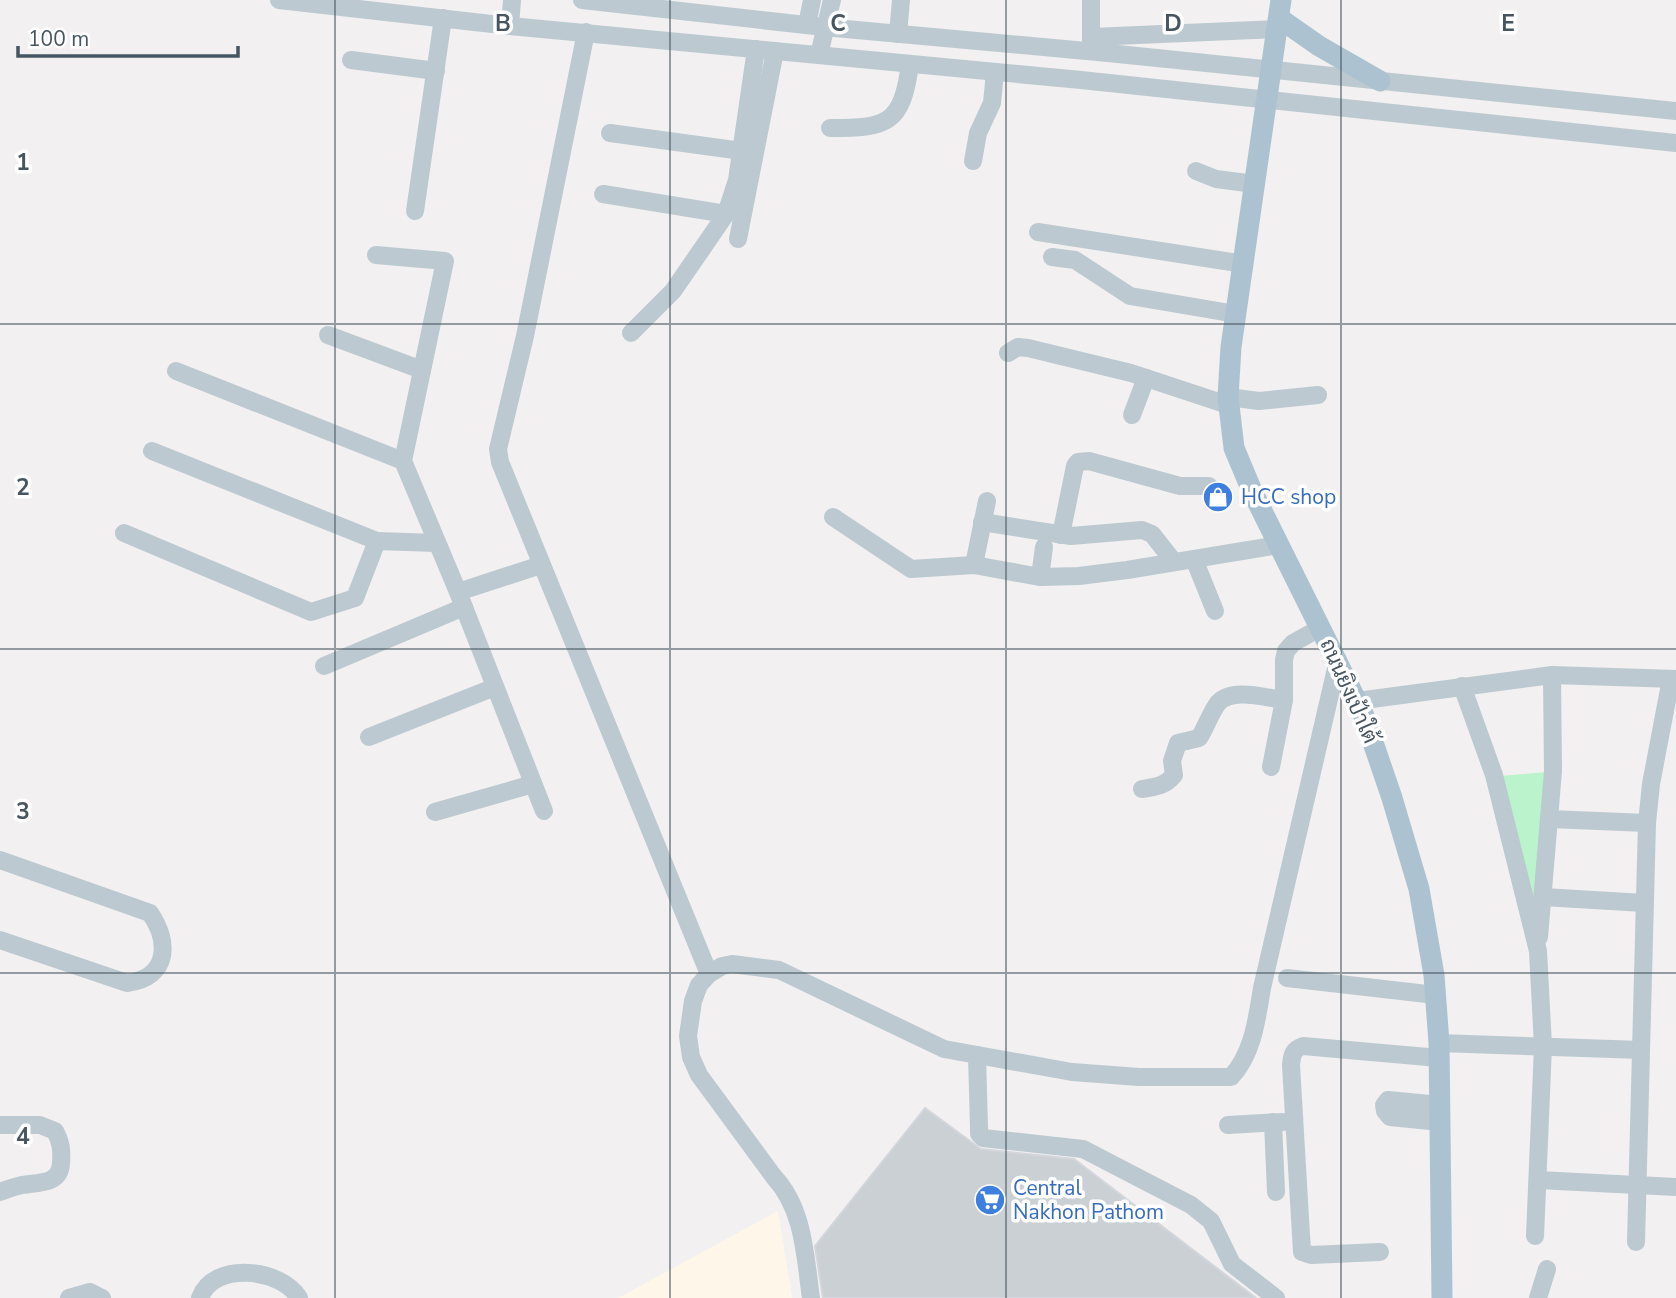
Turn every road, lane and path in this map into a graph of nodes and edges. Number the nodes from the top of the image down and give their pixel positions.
1 (279, 0) edge
2 (582, 0) edge
3 (812, 0) edge
4 (832, 0) edge
5 (901, 0) edge
6 (1091, 0) edge
7 (699, 6) edge
8 (511, 12) edge
9 (1279, 16) edge
10 (443, 18) junction
11 (586, 32) junction
12 (898, 34) junction
13 (818, 38) junction
14 (1091, 44) junction
15 (756, 49) junction
16 (775, 51) junction
17 (351, 60) dead end
18 (910, 64) junction
19 (1272, 70) junction
20 (436, 71) junction
21 (995, 72) junction
22 (1380, 81) junction
23 (1268, 100) junction
24 (1676, 111) edge
25 (830, 128) dead end
26 (610, 133) dead end
27 (1676, 143) edge
28 (743, 151) junction
29 (973, 161) dead end
30 (1196, 171) dead end
31 (1255, 184) junction
32 (603, 194) dead end
33 (415, 211) dead end
34 (726, 214) junction
35 (1038, 232) dead end
36 (738, 239) dead end
37 (376, 255) dead end
38 (1052, 257) dead end
39 (1244, 264) junction
40 (1236, 314) junction
41 (631, 333) dead end
42 (328, 335) dead end
43 (1008, 353) dead end
44 (422, 370) junction
45 (176, 371) dead end
46 (1146, 378) junction
47 (1318, 395) dead end
48 (1228, 401) junction
49 (1132, 415) dead end
50 (152, 452) dead end
51 (403, 461) junction
52 (1209, 486) dead end
53 (987, 501) dead end
54 (833, 517) dead end
55 (982, 522) junction
56 (124, 533) dead end
57 (1061, 535) junction
58 (377, 541) junction
59 (437, 542) junction
60 (1279, 545) junction
61 (1044, 547) dead end
62 (1194, 559) junction
63 (1174, 562) junction
64 (541, 565) junction
65 (974, 565) junction
66 (1040, 577) junction
67 (461, 599) junction
68 (1214, 611) dead end
69 (1320, 628) junction
70 (1338, 660) junction
71 (324, 666) dead end
72 (1552, 675) junction
73 (1674, 679) edge
74 (1462, 686) junction
75 (495, 687) junction
76 (1284, 700) junction
77 (1357, 701) junction
78 (369, 737) dead end
79 (1271, 767) dead end
80 (533, 785) junction
81 (1142, 789) dead end
82 (544, 811) dead end
83 (435, 812) dead end
84 (1549, 819) junction
85 (1647, 822) junction
86 (0, 860) edge
87 (1543, 897) junction
88 (1644, 903) junction
89 (0, 940) edge
90 (1538, 951) junction
91 (709, 974) junction
92 (1287, 978) dead end
93 (1436, 995) junction
94 (1543, 1046) junction
95 (1439, 1050) junction
96 (1641, 1050) junction
97 (977, 1055) junction
98 (1273, 1122) junction
99 (1294, 1123) junction
100 (0, 1125) edge
101 (1228, 1125) dead end
102 (1538, 1180) junction
103 (1638, 1185) junction
104 (1676, 1187) edge
105 (0, 1192) edge
106 (1276, 1192) dead end
107 (1535, 1236) dead end
108 (1636, 1242) dead end
109 (1380, 1252) dead end
110 (1547, 1269) dead end
111 (816, 1293) edge
112 (69, 1298) edge
113 (102, 1298) edge
114 (200, 1298) edge
115 (299, 1298) edge
116 (1276, 1298) edge
117 (1442, 1298) edge
118 (1538, 1298) edge

1 - 10 street
2 - 7 street
3 - 13 street
4 - 13 street
5 - 12 street
6 - 14 street
7 - 13 street
8 - 10 street
8 - 11 street
9 - 14 street
9 - 19 main road, ถนนยิงเป้าใต้
9 - 22 main road
10 - 20 street
11 - 15 street
11 - 64 street
12 - 13 street
12 - 14 street
13 - 16 street
13 - 18 street
14 - 19 street
15 - 16 street
15 - 28 street
16 - 36 street
17 - 20 street
18 - 21 street
18 - 25 street
19 - 22 street
19 - 23 main road, ถนนยิงเป้าใต้
20 - 33 street
21 - 23 street
21 - 29 street
22 - 24 street
23 - 27 street
23 - 31 main road, ถนนยิงเป้าใต้
26 - 28 street
28 - 34 street
30 - 31 street
31 - 39 main road, ถนนยิงเป้าใต้
32 - 34 street
34 - 41 street
35 - 39 street
37 - 44 street
38 - 40 street
39 - 40 main road, ถนนยิงเป้าใต้
40 - 48 main road, ถนนยิงเป้าใต้
42 - 44 street
43 - 46 street
44 - 51 street
45 - 51 street
46 - 48 street
46 - 49 street
47 - 48 street
48 - 60 main road, ถนนยิงเป้าใต้
50 - 58 street
51 - 59 street
52 - 57 street
53 - 55 street
54 - 65 street
55 - 57 street
55 - 65 street
56 - 58 street
57 - 63 street
58 - 59 street
59 - 67 street
60 - 62 street
60 - 69 main road, ถนนยิงเป้าใต้
61 - 66 street
62 - 63 street
62 - 68 street
63 - 66 street
64 - 67 street
64 - 91 street
65 - 66 street
67 - 71 street
67 - 75 street
69 - 70 main road, ถนนยิงเป้าใต้
69 - 76 street
70 - 77 main road, ถนนยิงเป้าใต้
70 - 97 street
72 - 73 street
72 - 74 street
72 - 84 street
73 - 85 street
74 - 77 street
74 - 90 street
75 - 78 street
75 - 80 street
76 - 79 street
76 - 81 street
77 - 93 main road, ถนนยิงเป้าใต้
80 - 82 street
80 - 83 street
84 - 85 street
84 - 87 street
85 - 88 street
86 - 89 street
87 - 88 street
87 - 90 street
88 - 96 street
90 - 94 street
91 - 97 street
91 - 111 street
92 - 93 street
93 - 95 main road, ถนนยิงเป้าใต้
94 - 95 street
94 - 96 street
94 - 102 street
95 - 99 street
95 - 117 main road, ถนนยิงเป้าใต้
96 - 103 street
97 - 116 street
98 - 99 street
98 - 101 street
98 - 106 street
99 - 109 street
100 - 105 street
102 - 103 street
102 - 107 street
103 - 104 street
103 - 108 street
110 - 118 street
112 - 113 street
114 - 115 street

